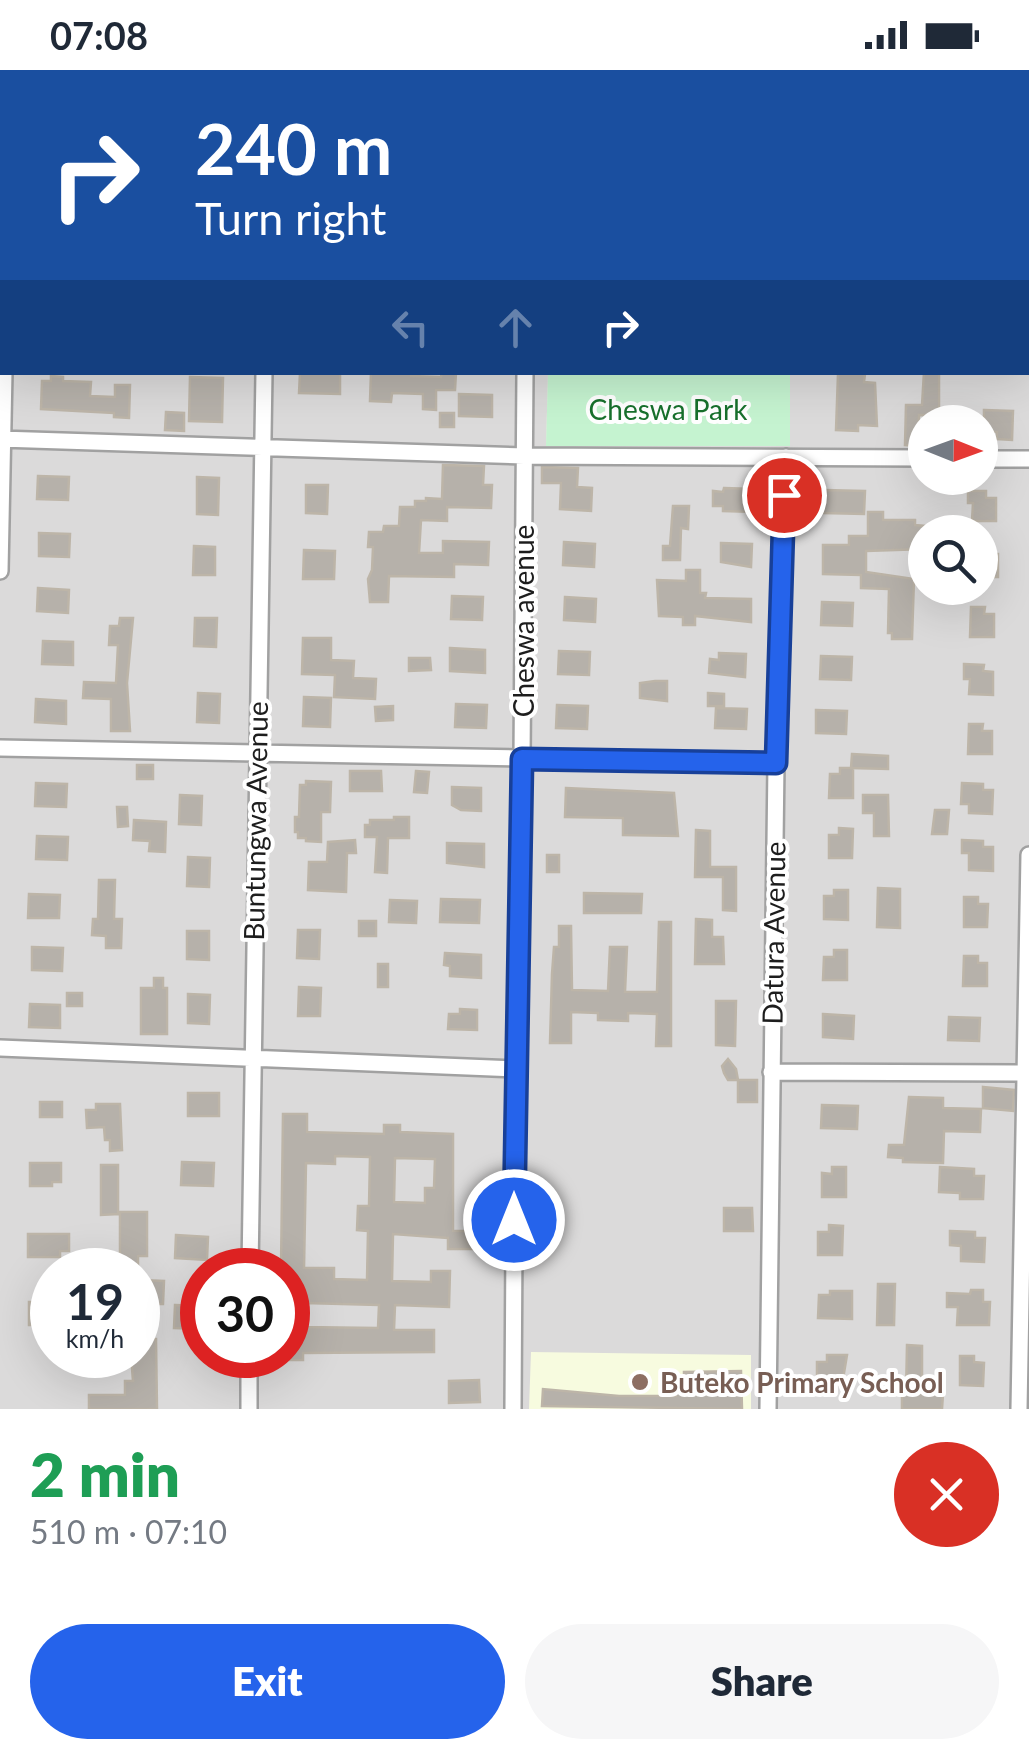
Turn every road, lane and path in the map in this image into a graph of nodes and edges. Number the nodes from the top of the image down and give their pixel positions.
1 (4, 375) edge
2 (264, 375) edge
3 (525, 375) edge
4 (2, 440) edge
5 (263, 448) junction
6 (524, 456) junction
7 (786, 457) junction
8 (908, 458) edge
9 (998, 458) edge
10 (1029, 459) edge
11 (0, 571) edge
12 (0, 748) edge
13 (256, 754) junction
14 (522, 759) junction
15 (776, 763) junction
16 (1029, 855) edge
17 (0, 1048) edge
18 (251, 1058) junction
19 (514, 1069) junction
20 (771, 1072) junction
21 (1027, 1073) edge
22 (250, 1248) edge
23 (249, 1378) edge
24 (249, 1409) edge
25 (513, 1409) edge
26 (768, 1409) edge
27 (1019, 1409) edge

1 - 4 street
2 - 5 street, Buntungwa Avenue
3 - 6 street, Cheswa avenue
4 - 5 street
4 - 11 street
5 - 6 street
5 - 13 street, Buntungwa Avenue
6 - 7 street
6 - 14 street, Cheswa avenue
7 - 8 street
7 - 15 street, Datura Avenue
9 - 10 street
12 - 13 street
13 - 14 street
13 - 18 street, Buntungwa Avenue
14 - 15 street
14 - 19 street, Cheswa avenue
15 - 20 street, Datura Avenue
16 - 21 street
17 - 18 street
18 - 19 street
18 - 22 street, Buntungwa Avenue
19 - 25 street, Cheswa avenue
20 - 21 street
20 - 26 street, Datura Avenue
21 - 27 street
23 - 24 street

